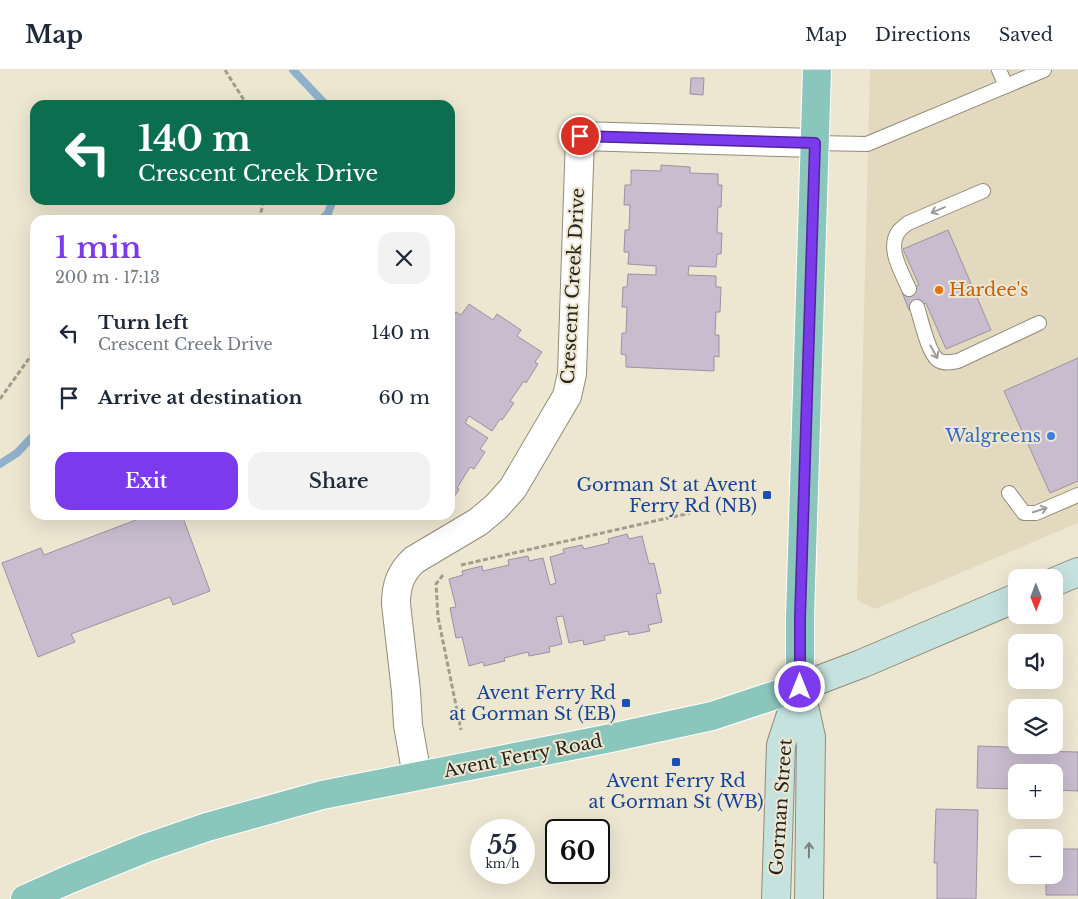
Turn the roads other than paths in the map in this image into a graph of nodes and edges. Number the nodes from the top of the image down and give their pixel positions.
1 (816, 70) edge
2 (999, 70) edge
3 (1044, 70) edge
4 (1006, 86) junction
5 (815, 143) junction
6 (983, 191) dead end
7 (909, 289) dead end
8 (917, 307) dead end
9 (1039, 323) dead end
10 (1009, 493) dead end
11 (1078, 495) edge
12 (1078, 572) edge
13 (1063, 578) edge
14 (1008, 601) edge
15 (800, 687) junction
16 (417, 776) junction
17 (25, 899) edge
18 (776, 899) edge
19 (808, 899) edge

1 - 5 main road, Gorman Street
2 - 4 lane
3 - 4 lane
4 - 5 lane
5 - 15 main road, Gorman Street
5 - 16 street, Crescent Creek Drive
6 -> 7 lane
8 -> 9 lane
10 -> 11 lane
12 - 13 main road
14 - 15 main road, Avent Ferry Road
15 - 16 main road, Avent Ferry Road
15 - 18 main road, Gorman Street
19 -> 15 main road, Gorman Street
16 - 17 main road, Avent Ferry Road

